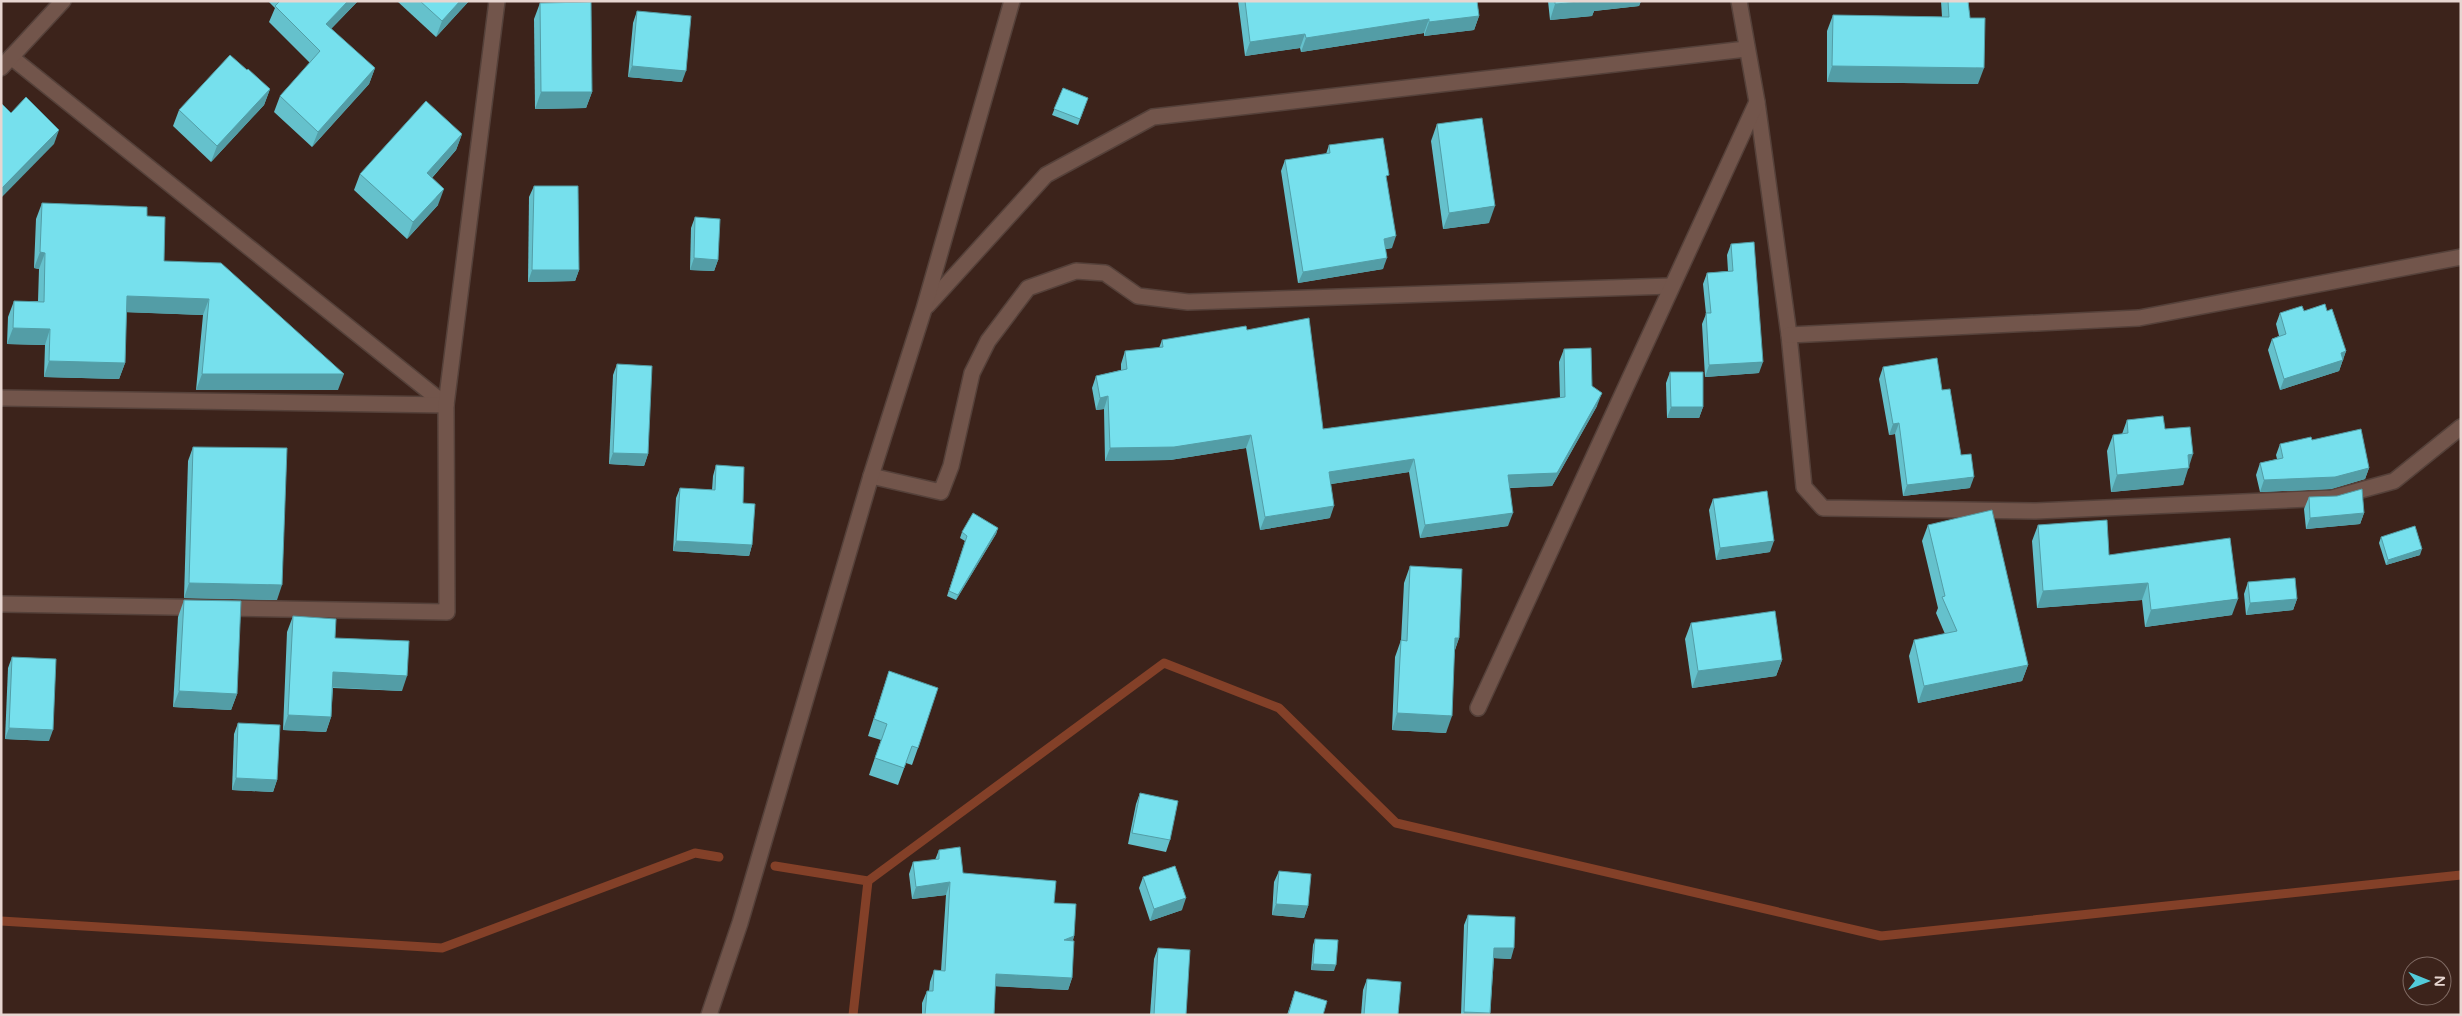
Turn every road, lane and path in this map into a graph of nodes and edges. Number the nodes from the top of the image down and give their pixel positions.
1 (63, 1) edge
2 (497, 1) edge
3 (1012, 1) edge
4 (1739, 1) edge
5 (1746, 49) junction
6 (6, 62) edge
7 (1757, 102) junction
8 (2461, 257) edge
9 (1671, 286) junction
10 (924, 309) junction
11 (1789, 335) junction
12 (1, 398) edge
13 (446, 405) junction
14 (2461, 427) edge
15 (871, 476) junction
16 (1, 604) edge
17 (1478, 708) dead end
18 (709, 1015) edge

1 - 6 street
2 - 13 street
3 - 10 street
4 - 5 street
5 - 7 street
5 - 10 street
6 - 13 street
7 - 9 street
7 - 11 street
8 - 11 street
9 - 15 street
9 - 17 street
10 - 15 street
11 - 14 street
12 - 13 street
13 - 16 street
15 - 18 street

